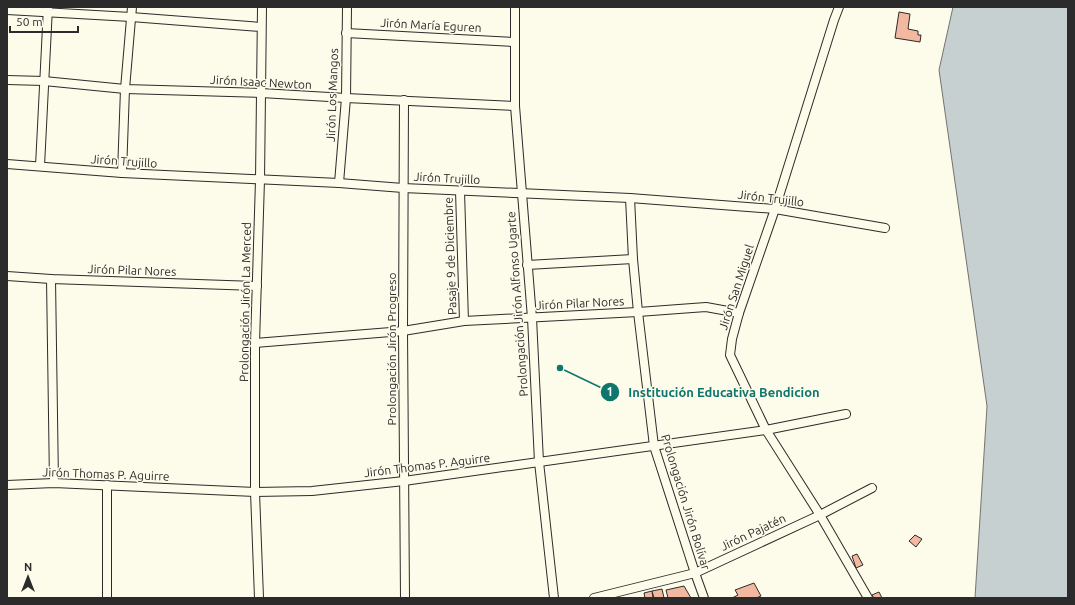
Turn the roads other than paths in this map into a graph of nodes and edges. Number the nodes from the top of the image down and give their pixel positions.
1 (132, 7) edge
2 (262, 7) edge
3 (347, 7) edge
4 (515, 7) edge
5 (839, 7) edge
6 (7, 10) edge
7 (48, 10) edge
8 (131, 17) junction
9 (261, 27) junction
10 (346, 33) junction
11 (514, 42) junction
12 (7, 80) edge
13 (44, 81) junction
14 (125, 89) junction
15 (261, 93) junction
16 (346, 98) junction
17 (404, 100) junction
18 (515, 106) junction
19 (7, 164) edge
20 (40, 166) junction
21 (122, 173) junction
22 (260, 180) junction
23 (339, 183) junction
24 (403, 188) junction
25 (460, 190) junction
26 (521, 194) junction
27 (630, 198) junction
28 (775, 209) junction
29 (885, 228) dead end
30 (632, 259) junction
31 (527, 265) junction
32 (7, 276) edge
33 (51, 279) junction
34 (257, 286) junction
35 (638, 312) junction
36 (739, 313) junction
37 (532, 318) junction
38 (464, 321) junction
39 (403, 330) junction
40 (255, 343) junction
41 (846, 414) dead end
42 (766, 430) junction
43 (654, 446) junction
44 (539, 462) junction
45 (404, 481) junction
46 (54, 484) junction
47 (7, 485) edge
48 (107, 485) junction
49 (872, 488) dead end
50 (255, 492) junction
51 (820, 515) junction
52 (695, 573) junction
53 (107, 598) edge
54 (259, 598) edge
55 (405, 598) edge
56 (554, 598) edge
57 (594, 598) edge
58 (704, 598) edge
59 (868, 598) edge

1 - 8 street
2 - 9 street, Prolongación Jirón La Merced
3 - 10 street, Jirón Los Mangos
4 - 11 street, Prolongación Jirón Alfonso Ugarte
5 - 28 street, Jirón San Miguel
6 - 7 street
7 - 8 street
7 - 13 street
8 - 9 street
8 - 14 street
9 - 15 street, Prolongación Jirón La Merced
10 - 11 street, Jirón María Eguren
10 - 16 street, Jirón Los Mangos
11 - 18 street, Prolongación Jirón Alfonso Ugarte
12 - 13 street, Jirón Isaac Newton
13 - 14 street, Jirón Isaac Newton
13 - 20 street
14 - 15 street, Jirón Isaac Newton
14 - 21 street
15 - 16 street, Jirón Isaac Newton
15 - 22 street, Prolongación Jirón La Merced
16 - 17 street, Jirón Isaac Newton
16 - 23 street, Jirón Los Mangos
17 - 18 street, Jirón Isaac Newton
17 - 24 street, Prolongación Jirón Progreso
18 - 26 street, Prolongación Jirón Alfonso Ugarte
19 - 20 street, Jirón Trujillo
20 - 21 street, Jirón Trujillo
21 - 22 street, Jirón Trujillo
22 - 23 street, Jirón Trujillo
22 - 34 street, Prolongación Jirón La Merced
23 - 24 street, Jirón Trujillo
24 - 25 street, Jirón Trujillo
24 - 39 street, Prolongación Jirón Progreso
25 - 26 street, Jirón Trujillo
25 - 38 street, Pasaje 9 de Diciembre
26 - 27 street, Jirón Trujillo
26 - 31 street, Prolongación Jirón Alfonso Ugarte
27 - 28 street, Jirón Trujillo
27 - 30 street, Prolongación Jirón Bolívar
28 - 29 street, Jirón Trujillo
28 - 36 street, Jirón San Miguel
30 - 31 street
30 - 35 street, Prolongación Jirón Bolívar
31 - 37 street, Prolongación Jirón Alfonso Ugarte
32 - 33 street, Jirón Pilar Nores
33 - 34 street, Jirón Pilar Nores
33 - 46 street
34 - 40 street, Prolongación Jirón La Merced
35 - 36 street, Jirón Pilar Nores
35 - 37 street, Jirón Pilar Nores
35 - 43 street, Prolongación Jirón Bolívar
36 - 42 street, Jirón San Miguel
37 - 38 street, Jirón Pilar Nores
37 - 44 street, Prolongación Jirón Alfonso Ugarte
38 - 39 street, Jirón Pilar Nores
39 - 40 street, Jirón Pilar Nores
39 - 45 street, Prolongación Jirón Progreso
40 - 50 street, Prolongación Jirón La Merced
41 - 42 street, Jirón Thomas P. Aguirre
42 - 43 street, Jirón Thomas P. Aguirre
42 - 51 street, Jirón San Miguel
43 - 44 street, Jirón Thomas P. Aguirre
43 - 52 street, Prolongación Jirón Bolívar
44 - 45 street, Jirón Thomas P. Aguirre
44 - 56 street, Prolongación Jirón Alfonso Ugarte
45 - 50 street, Jirón Thomas P. Aguirre
45 - 55 street, Prolongación Jirón Progreso
46 - 47 street, Jirón Thomas P. Aguirre
46 - 48 street, Jirón Thomas P. Aguirre
48 - 50 street, Jirón Thomas P. Aguirre
48 - 53 street
49 - 51 street, Jirón Pajatén
50 - 54 street, Prolongación Jirón La Merced
51 - 52 street, Jirón Pajatén
51 - 59 street, Jirón San Miguel
52 - 57 street, Jirón Pajatén
52 - 58 street, Prolongación Jirón Bolívar

